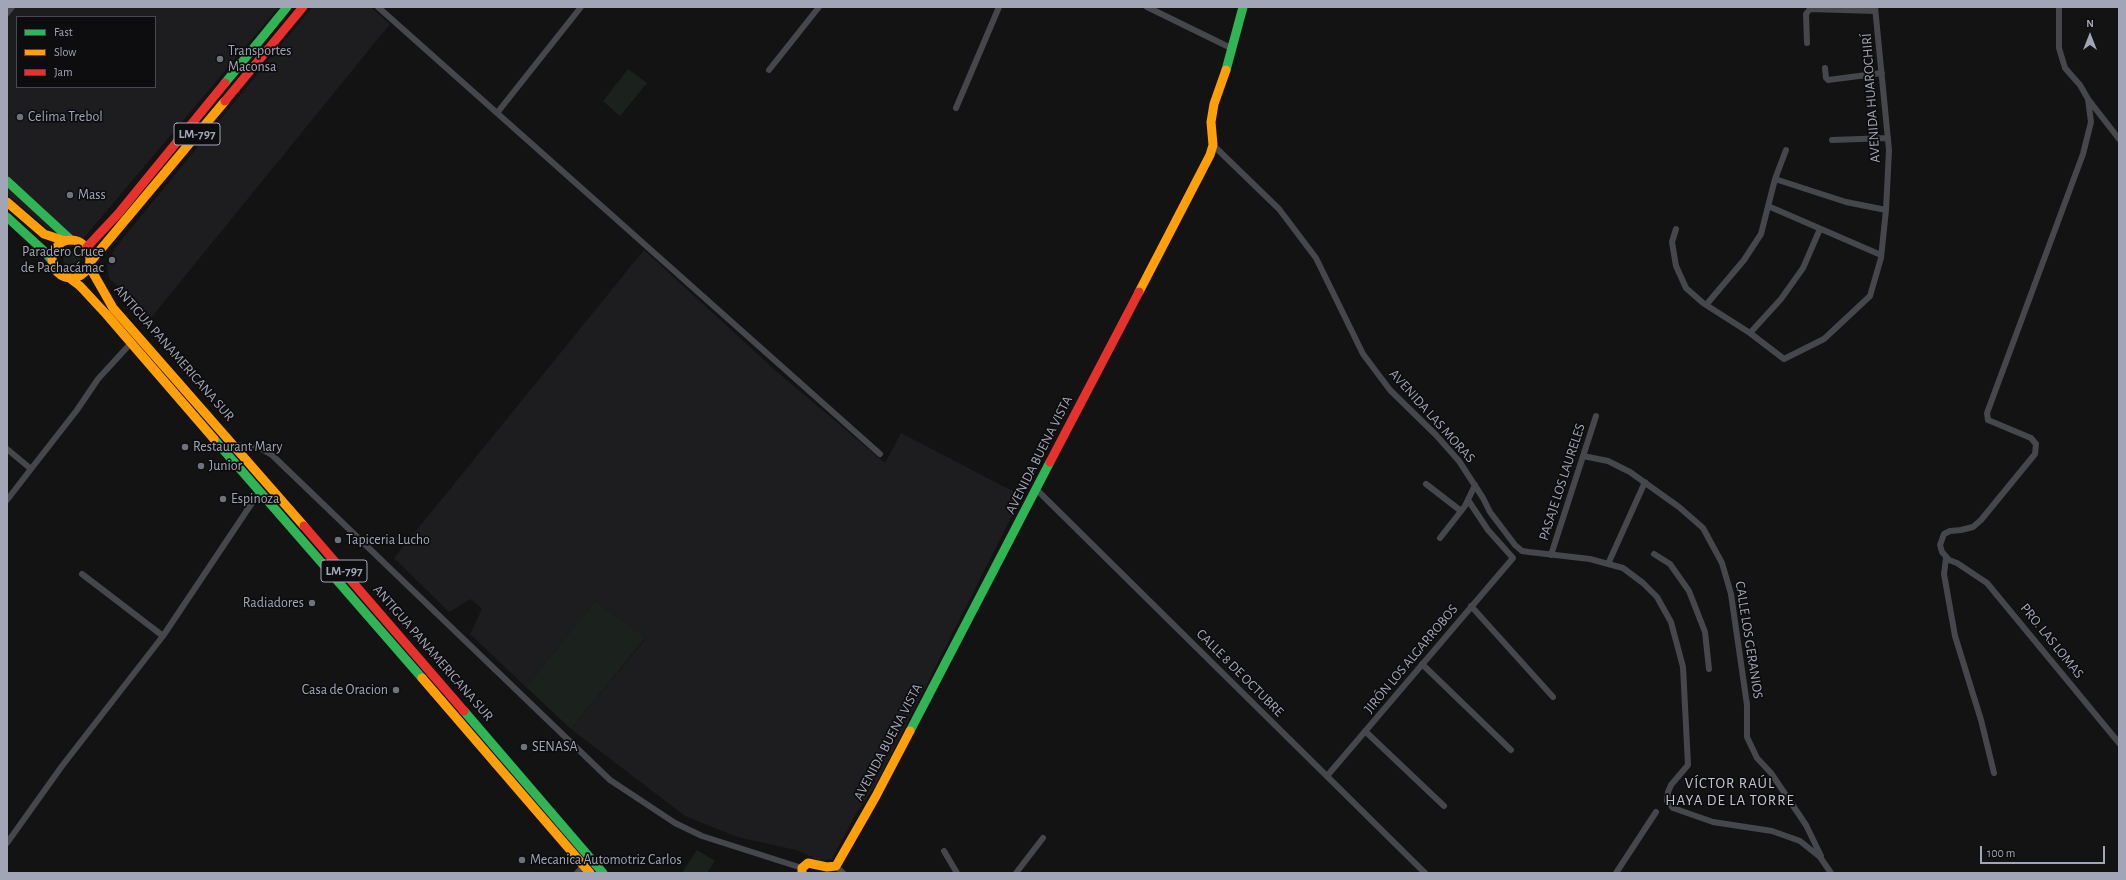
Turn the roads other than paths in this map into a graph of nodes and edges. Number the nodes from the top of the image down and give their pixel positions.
1 (12, 7) edge
2 (287, 7) edge
3 (303, 7) edge
4 (378, 7) edge
5 (581, 7) edge
6 (818, 7) edge
7 (999, 7) edge
8 (1147, 7) edge
9 (1243, 7) edge
10 (2059, 7) edge
11 (1875, 9) edge
12 (7, 13) edge
13 (1807, 43) dead end
14 (1233, 49) junction
15 (1825, 68) dead end
16 (769, 70) dead end
17 (1882, 73) junction
18 (2088, 99) junction
19 (956, 108) dead end
20 (497, 113) junction
21 (1888, 138) junction
22 (2119, 139) edge
23 (1832, 140) dead end
24 (1213, 145) junction
25 (1786, 150) dead end
26 (1775, 180) junction
27 (7, 181) edge
28 (7, 202) edge
29 (1768, 206) junction
30 (1886, 210) junction
31 (118, 214) junction
32 (7, 216) edge
33 (126, 221) junction
34 (1676, 229) dead end
35 (1820, 229) junction
36 (68, 240) junction
37 (87, 247) junction
38 (1881, 255) junction
39 (53, 262) junction
40 (90, 263) junction
41 (68, 277) junction
42 (1706, 306) junction
43 (1750, 333) junction
44 (131, 343) junction
45 (1596, 416) dead end
46 (216, 425) junction
47 (208, 432) junction
48 (234, 445) junction
49 (7, 449) edge
50 (880, 454) dead end
51 (1583, 456) junction
52 (31, 469) junction
53 (1645, 482) junction
54 (1426, 484) dead end
55 (1475, 485) junction
56 (1037, 490) junction
57 (260, 491) junction
58 (7, 500) edge
59 (1468, 500) junction
60 (1461, 511) junction
61 (1440, 538) dead end
62 (1654, 554) dead end
63 (1551, 555) junction
64 (1946, 558) junction
65 (1608, 564) junction
66 (82, 574) dead end
67 (1471, 606) junction
68 (163, 636) junction
69 (1422, 664) junction
70 (1709, 669) dead end
71 (1553, 697) dead end
72 (465, 712) junction
73 (457, 719) junction
74 (1365, 731) junction
75 (2119, 743) edge
76 (1511, 750) dead end
77 (1994, 773) dead end
78 (1327, 776) junction
79 (1444, 806) dead end
80 (1656, 812) dead end
81 (1043, 838) dead end
82 (7, 843) edge
83 (944, 851) dead end
84 (584, 865) junction
85 (836, 866) junction
86 (1827, 866) junction
87 (802, 871) edge
88 (577, 873) edge
89 (590, 873) edge
90 (603, 873) edge
91 (843, 873) edge
92 (957, 873) edge
93 (1016, 873) edge
94 (1425, 873) edge
95 (1616, 873) edge
96 (1831, 873) edge

1 - 12 street
2 - 31 main road, LM-797
3 - 33 main road, LM-797
4 - 20 street
5 - 20 street
6 - 16 street
7 - 19 street
8 - 14 street
9 - 14 main road, AVENIDA BUENA VISTA
10 - 18 street
11 - 13 street
11 - 17 street, AVENIDA HUAROCHIRÍ
14 - 24 main road, AVENIDA BUENA VISTA
15 - 17 street
17 - 21 street, AVENIDA HUAROCHIRÍ
18 - 22 street
18 - 64 street
20 - 50 street
21 - 23 street
21 - 30 street, AVENIDA HUAROCHIRÍ
24 - 55 street, AVENIDA LAS MORAS
24 - 56 main road, AVENIDA BUENA VISTA
25 - 26 street
26 - 29 street
26 - 30 street
27 - 36 main road
28 - 36 main road
29 - 35 street
29 - 42 street
30 - 38 street, AVENIDA HUAROCHIRÍ
31 - 33 main road
31 - 37 main road, LM-797
32 - 39 main road
33 - 40 main road, LM-797
34 - 42 street
35 - 38 street
35 - 43 street
36 - 37 main road
36 - 39 main road
37 - 40 main road, LM-797
38 - 43 street, AVENIDA HUAROCHIRÍ
39 - 41 main road, LM-797
40 - 41 main road, LM-797
40 - 46 main road, ANTIGUA PANAMERICANA SUR / LM-797
41 - 44 main road, ANTIGUA PANAMERICANA SUR / LM-797
42 - 43 street
44 - 47 main road, ANTIGUA PANAMERICANA SUR / LM-797
44 - 52 street
45 - 51 street, PASAJE LOS LAURELES
46 - 47 main road
46 - 48 main road, ANTIGUA PANAMERICANA SUR / LM-797
47 - 57 main road, ANTIGUA PANAMERICANA SUR / LM-797
48 - 72 main road, ANTIGUA PANAMERICANA SUR / LM-797
48 - 87 street
49 - 52 street
51 - 53 street, CALLE LOS GERANIOS
51 - 63 street, PASAJE LOS LAURELES
52 - 58 street
53 - 65 street
53 - 86 street, CALLE LOS GERANIOS
54 - 60 street
55 - 59 street
55 - 63 street, AVENIDA LAS MORAS
56 - 78 street, CALLE 8 DE OCTUBRE
56 - 85 main road, AVENIDA BUENA VISTA
57 - 68 street
57 - 73 main road, ANTIGUA PANAMERICANA SUR / LM-797
59 - 60 street
59 - 67 street, JIRÓN LOS ALGARROBOS
60 - 61 street
62 - 70 street
63 - 65 street, AVENIDA LAS MORAS
64 - 75 street, PRO. LAS LOMAS
64 - 77 street
65 - 86 street, AVENIDA LAS MORAS
66 - 68 street
67 - 69 street, JIRÓN LOS ALGARROBOS
67 - 71 street
68 - 82 street
69 - 74 street, JIRÓN LOS ALGARROBOS
69 - 76 street
72 - 73 main road
72 - 90 main road, ANTIGUA PANAMERICANA SUR / LM-797
73 - 84 main road, ANTIGUA PANAMERICANA SUR / LM-797
74 - 78 street, JIRÓN LOS ALGARROBOS
74 - 79 street
78 - 94 street, CALLE 8 DE OCTUBRE
80 - 95 street
81 - 93 street
83 - 92 street
84 - 88 street
84 - 89 main road, ANTIGUA PANAMERICANA SUR / LM-797
85 - 87 main road
85 - 91 street
86 - 96 street, AVENIDA LAS MORAS

